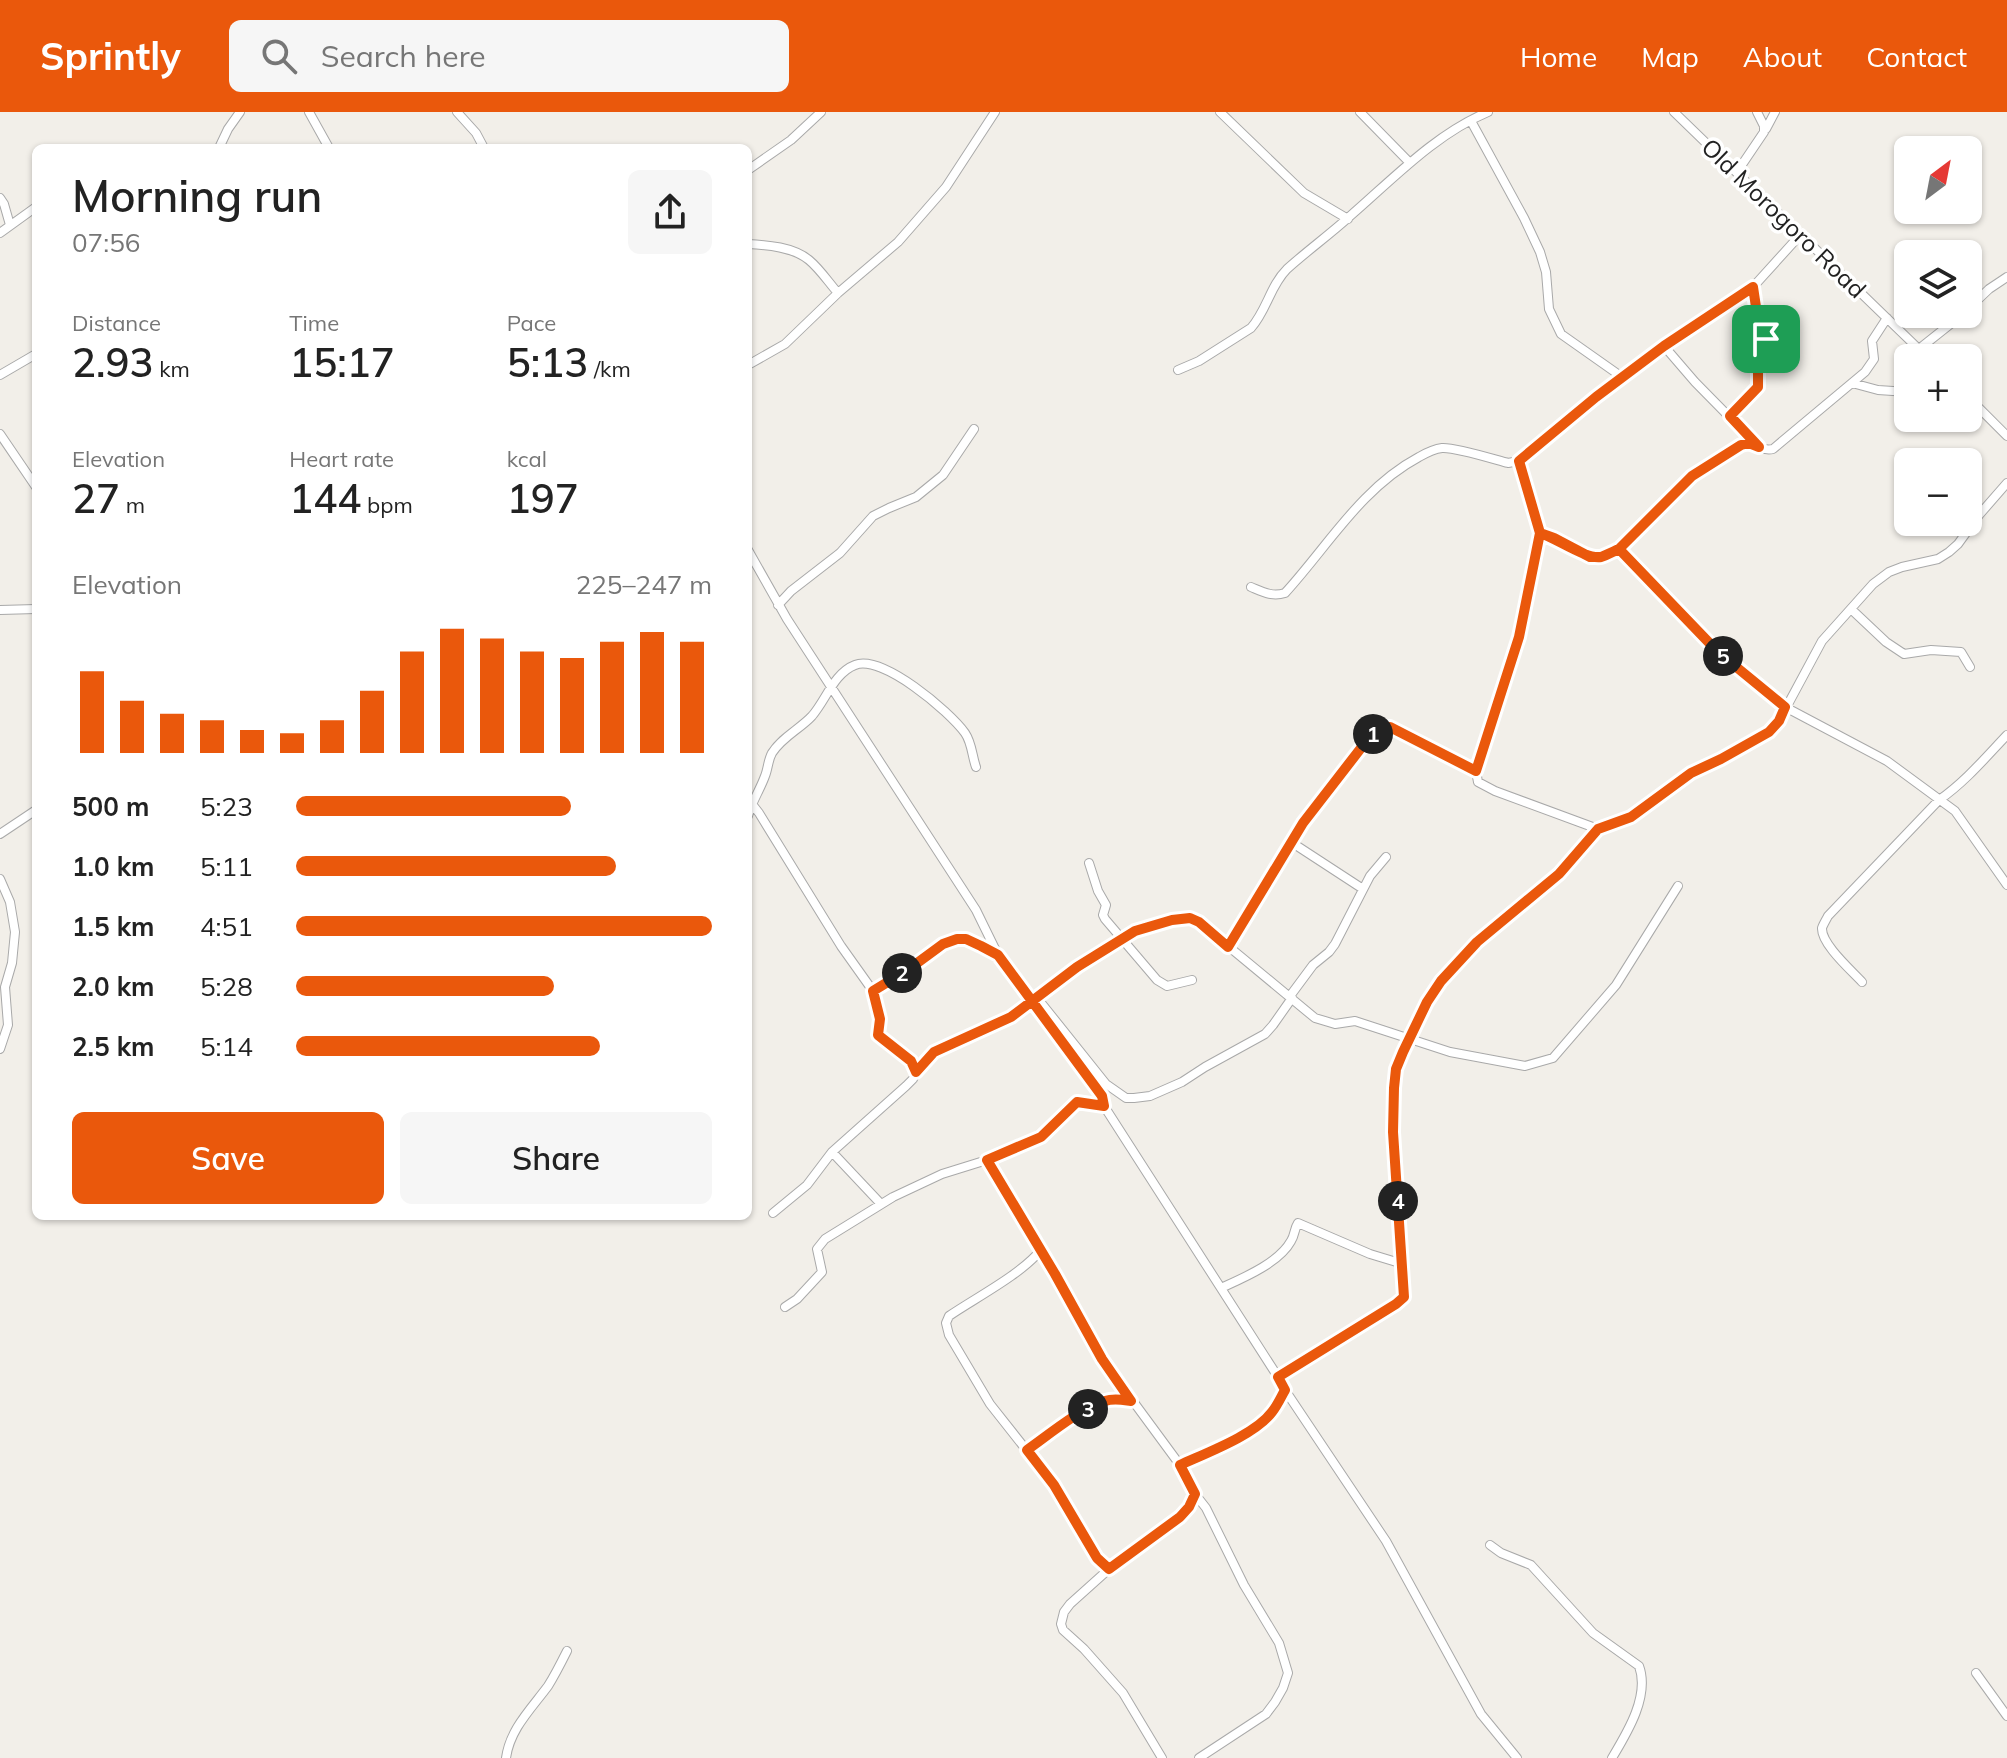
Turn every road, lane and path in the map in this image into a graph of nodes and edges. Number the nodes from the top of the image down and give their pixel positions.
1 (240, 112) edge
2 (309, 112) edge
3 (457, 112) edge
4 (821, 112) edge
5 (995, 112) edge
6 (1220, 112) edge
7 (1360, 112) edge
8 (1488, 112) edge
9 (1674, 112) edge
10 (1757, 112) edge
11 (1775, 112) edge
12 (1471, 121) junction
13 (1764, 132) junction
14 (221, 144) edge
15 (327, 144) edge
16 (482, 144) edge
17 (1410, 163) junction
18 (752, 167) edge
19 (1737, 172) junction
20 (0, 198) edge
21 (32, 210) edge
22 (1348, 219) junction
23 (10, 225) junction
24 (0, 233) edge
25 (1801, 234) junction
26 (752, 245) edge
27 (2007, 277) edge
28 (1753, 287) junction
29 (838, 293) junction
30 (1982, 296) edge
31 (1887, 318) junction
32 (1945, 328) edge
33 (1914, 344) edge
34 (1925, 344) edge
35 (1664, 346) junction
36 (32, 356) edge
37 (752, 363) edge
38 (1178, 370) dead end
39 (0, 375) edge
40 (1622, 377) junction
41 (1852, 383) junction
42 (1894, 391) edge
43 (1982, 411) edge
44 (1730, 416) junction
45 (974, 429) dead end
46 (0, 434) edge
47 (2007, 436) edge
48 (1759, 447) junction
49 (1519, 461) junction
50 (32, 481) edge
51 (2007, 483) edge
52 (1540, 533) junction
53 (1619, 549) junction
54 (752, 557) edge
55 (1251, 587) dead end
56 (778, 605) junction
57 (32, 609) edge
58 (1851, 609) junction
59 (0, 610) edge
60 (1970, 667) dead end
61 (831, 688) junction
62 (1785, 707) junction
63 (2007, 735) edge
64 (976, 767) dead end
65 (1476, 771) junction
66 (1948, 793) junction
67 (752, 799) edge
68 (1939, 800) junction
69 (752, 804) edge
70 (1955, 811) junction
71 (32, 813) edge
72 (1598, 829) junction
73 (0, 834) edge
74 (1291, 842) junction
75 (1386, 857) dead end
76 (1089, 863) dead end
77 (0, 879) edge
78 (2007, 885) edge
79 (1678, 886) dead end
80 (1363, 889) junction
81 (1124, 940) junction
82 (1228, 947) junction
83 (998, 955) junction
84 (1192, 980) dead end
85 (1862, 982) dead end
86 (873, 991) junction
87 (1291, 997) junction
88 (1034, 998) junction
89 (1410, 1038) junction
90 (0, 1049) edge
91 (916, 1072) junction
92 (1104, 1106) junction
93 (832, 1152) junction
94 (987, 1160) junction
95 (881, 1204) junction
96 (773, 1213) dead end
97 (1041, 1250) junction
98 (1403, 1264) junction
99 (1221, 1288) junction
100 (785, 1307) dead end
101 (1278, 1377) junction
102 (1285, 1390) junction
103 (1131, 1401) junction
104 (1027, 1450) junction
105 (1180, 1465) junction
106 (1195, 1494) junction
107 (1490, 1545) dead end
108 (1109, 1569) junction
109 (567, 1651) dead end
110 (1976, 1673) dead end
111 (2007, 1716) edge
112 (506, 1758) edge
113 (1162, 1758) edge
114 (1199, 1758) edge
115 (1517, 1758) edge
116 (1612, 1758) edge

1 - 14 street
2 - 15 street
3 - 16 street
4 - 18 street
5 - 29 street
6 - 22 street
7 - 17 street
8 - 12 street
9 - 19 street, Old Morogoro Road
10 - 13 street
11 - 13 street
12 - 17 street
12 - 40 street
13 - 19 street
17 - 22 street
19 - 25 street, Old Morogoro Road
20 - 23 street
21 - 23 street
22 - 38 street
23 - 24 street
25 - 28 street
25 - 31 street, Old Morogoro Road
26 - 29 street
27 - 30 street
28 - 35 street
28 - 44 street
29 - 37 street
31 - 33 street, Old Morogoro Road
31 - 41 street
32 - 34 street
35 - 40 street
35 - 44 street
36 - 39 street
40 - 49 street
41 - 42 street
41 - 48 street
43 - 47 street
44 - 48 street
45 - 56 street
46 - 50 street
48 - 53 street
49 - 52 street
49 - 55 street
51 - 58 street
52 - 53 street
52 - 65 street
53 - 62 street
54 - 56 street
56 - 61 street
57 - 59 street
58 - 60 street
58 - 62 street
61 - 64 street
61 - 67 street
61 - 83 street
62 - 68 street
62 - 72 street
63 - 66 street
65 - 72 street
65 - 74 street
66 - 68 street
66 - 70 street
68 - 70 street
68 - 85 street
69 - 86 street
70 - 78 street
71 - 73 street
72 - 89 street
74 - 80 street
74 - 82 street
75 - 80 street
76 - 81 street
77 - 90 street
79 - 89 street
80 - 87 street
81 - 82 street
81 - 84 street
81 - 88 street
82 - 87 street
83 - 86 street
83 - 88 street
86 - 91 street
87 - 88 street
87 - 89 street
88 - 91 street
88 - 92 street
89 - 98 street
91 - 93 street
92 - 94 street
92 - 99 street
93 - 95 street
93 - 96 street
94 - 95 street
94 - 97 street
95 - 100 street
97 - 103 street
97 - 104 street
98 - 99 street
98 - 101 street
99 - 101 street
101 - 102 street
102 - 105 street
102 - 115 street
103 - 104 street
103 - 105 street
104 - 108 street
105 - 106 street
106 - 108 street
106 - 114 street
107 - 116 street
108 - 113 street
109 - 112 street
110 - 111 street

